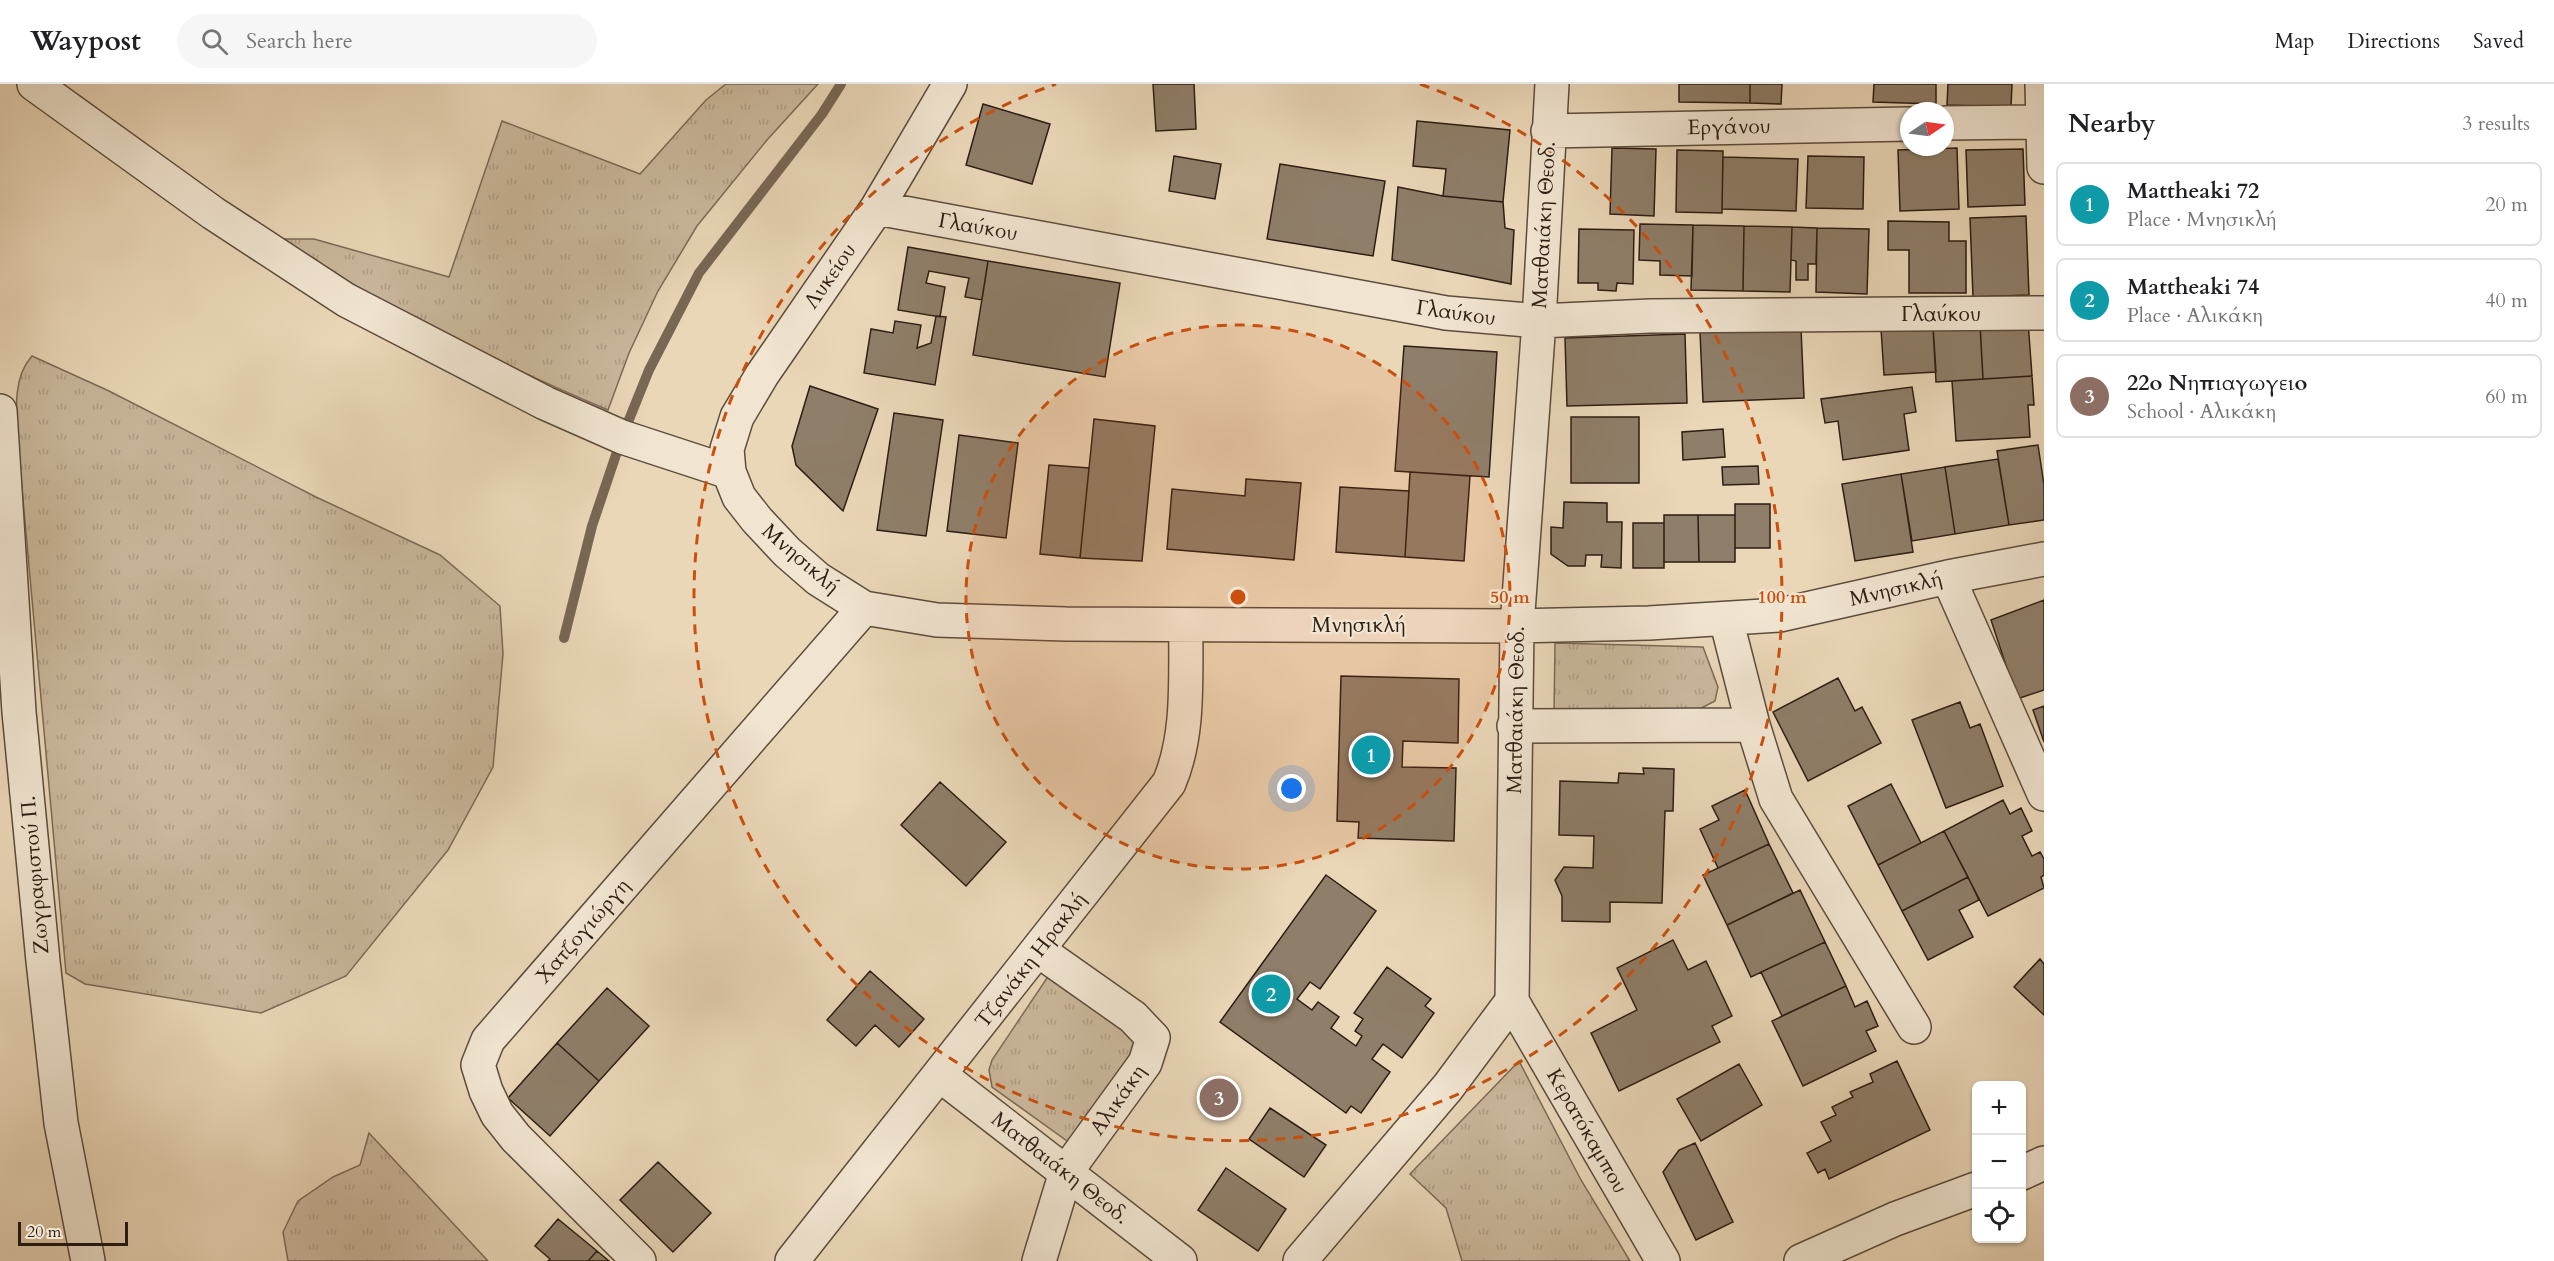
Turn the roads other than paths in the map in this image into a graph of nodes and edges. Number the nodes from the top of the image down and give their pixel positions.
1 (34, 84) edge
2 (950, 84) edge
3 (1552, 84) edge
4 (2042, 84) edge
5 (2042, 122) junction
6 (1954, 123) edge
7 (1900, 124) edge
8 (1548, 131) junction
9 (2044, 167) edge
10 (877, 208) junction
11 (2044, 313) edge
12 (1539, 321) junction
13 (0, 411) edge
14 (729, 472) junction
15 (2044, 559) edge
16 (1948, 577) junction
17 (864, 608) junction
18 (1725, 619) junction
19 (1186, 625) junction
20 (1517, 626) junction
21 (1753, 725) junction
22 (1514, 726) junction
23 (2044, 794) edge
24 (1038, 950) junction
25 (1512, 1001) junction
26 (1914, 1028) dead end
27 (940, 1075) junction
28 (2044, 1163) edge
29 (2026, 1171) edge
30 (1066, 1172) junction
31 (1972, 1191) edge
32 (88, 1261) edge
33 (639, 1261) edge
34 (792, 1261) edge
35 (1039, 1261) edge
36 (1180, 1261) edge
37 (1300, 1261) edge
38 (1663, 1261) edge
39 (1801, 1261) edge

1 - 14 street
2 - 10 street, Λυκείου
3 - 8 street, Ματθαιάκη Θεοδ.
4 - 5 street
5 - 6 street
5 - 9 street
7 - 8 street, Εργάνου
8 - 12 street, Ματθαιάκη Θεοδ.
10 - 12 street, Γλαύκου
10 - 14 street, Λυκείου
11 - 12 street, Γλαύκου
12 - 20 street, Ματθαιάκη Θεοδ.
13 - 32 street, Ζωγραφιστού Π.
14 - 17 street, Μνησικλή
15 - 16 street, Μνησικλή
16 - 18 street, Μνησικλή
16 - 23 street
17 - 19 street, Μνησικλή
17 - 33 street, Χατζογιώργη
18 - 20 street, Μνησικλή
18 - 21 street
19 - 20 street, Μνησικλή
19 - 24 street, Τζανάκη Ηρακλή
20 - 22 street, Ματθαιάκη Θεοδ.
21 - 22 street
21 - 26 street
22 - 25 street, Ματθαιάκη Θεοδ.
24 - 27 street, Τζανάκη Ηρακλή
24 - 30 street, Αλικάκη
25 - 37 street
25 - 38 street, Κερατόκαμπου
27 - 30 street, Ματθαιάκη Θεοδ.
27 - 34 street, Τζανάκη Ηρακλή
28 - 29 street
30 - 35 street, Αλικάκη
30 - 36 street, Ματθαιάκη Θεοδ.
31 - 39 street

